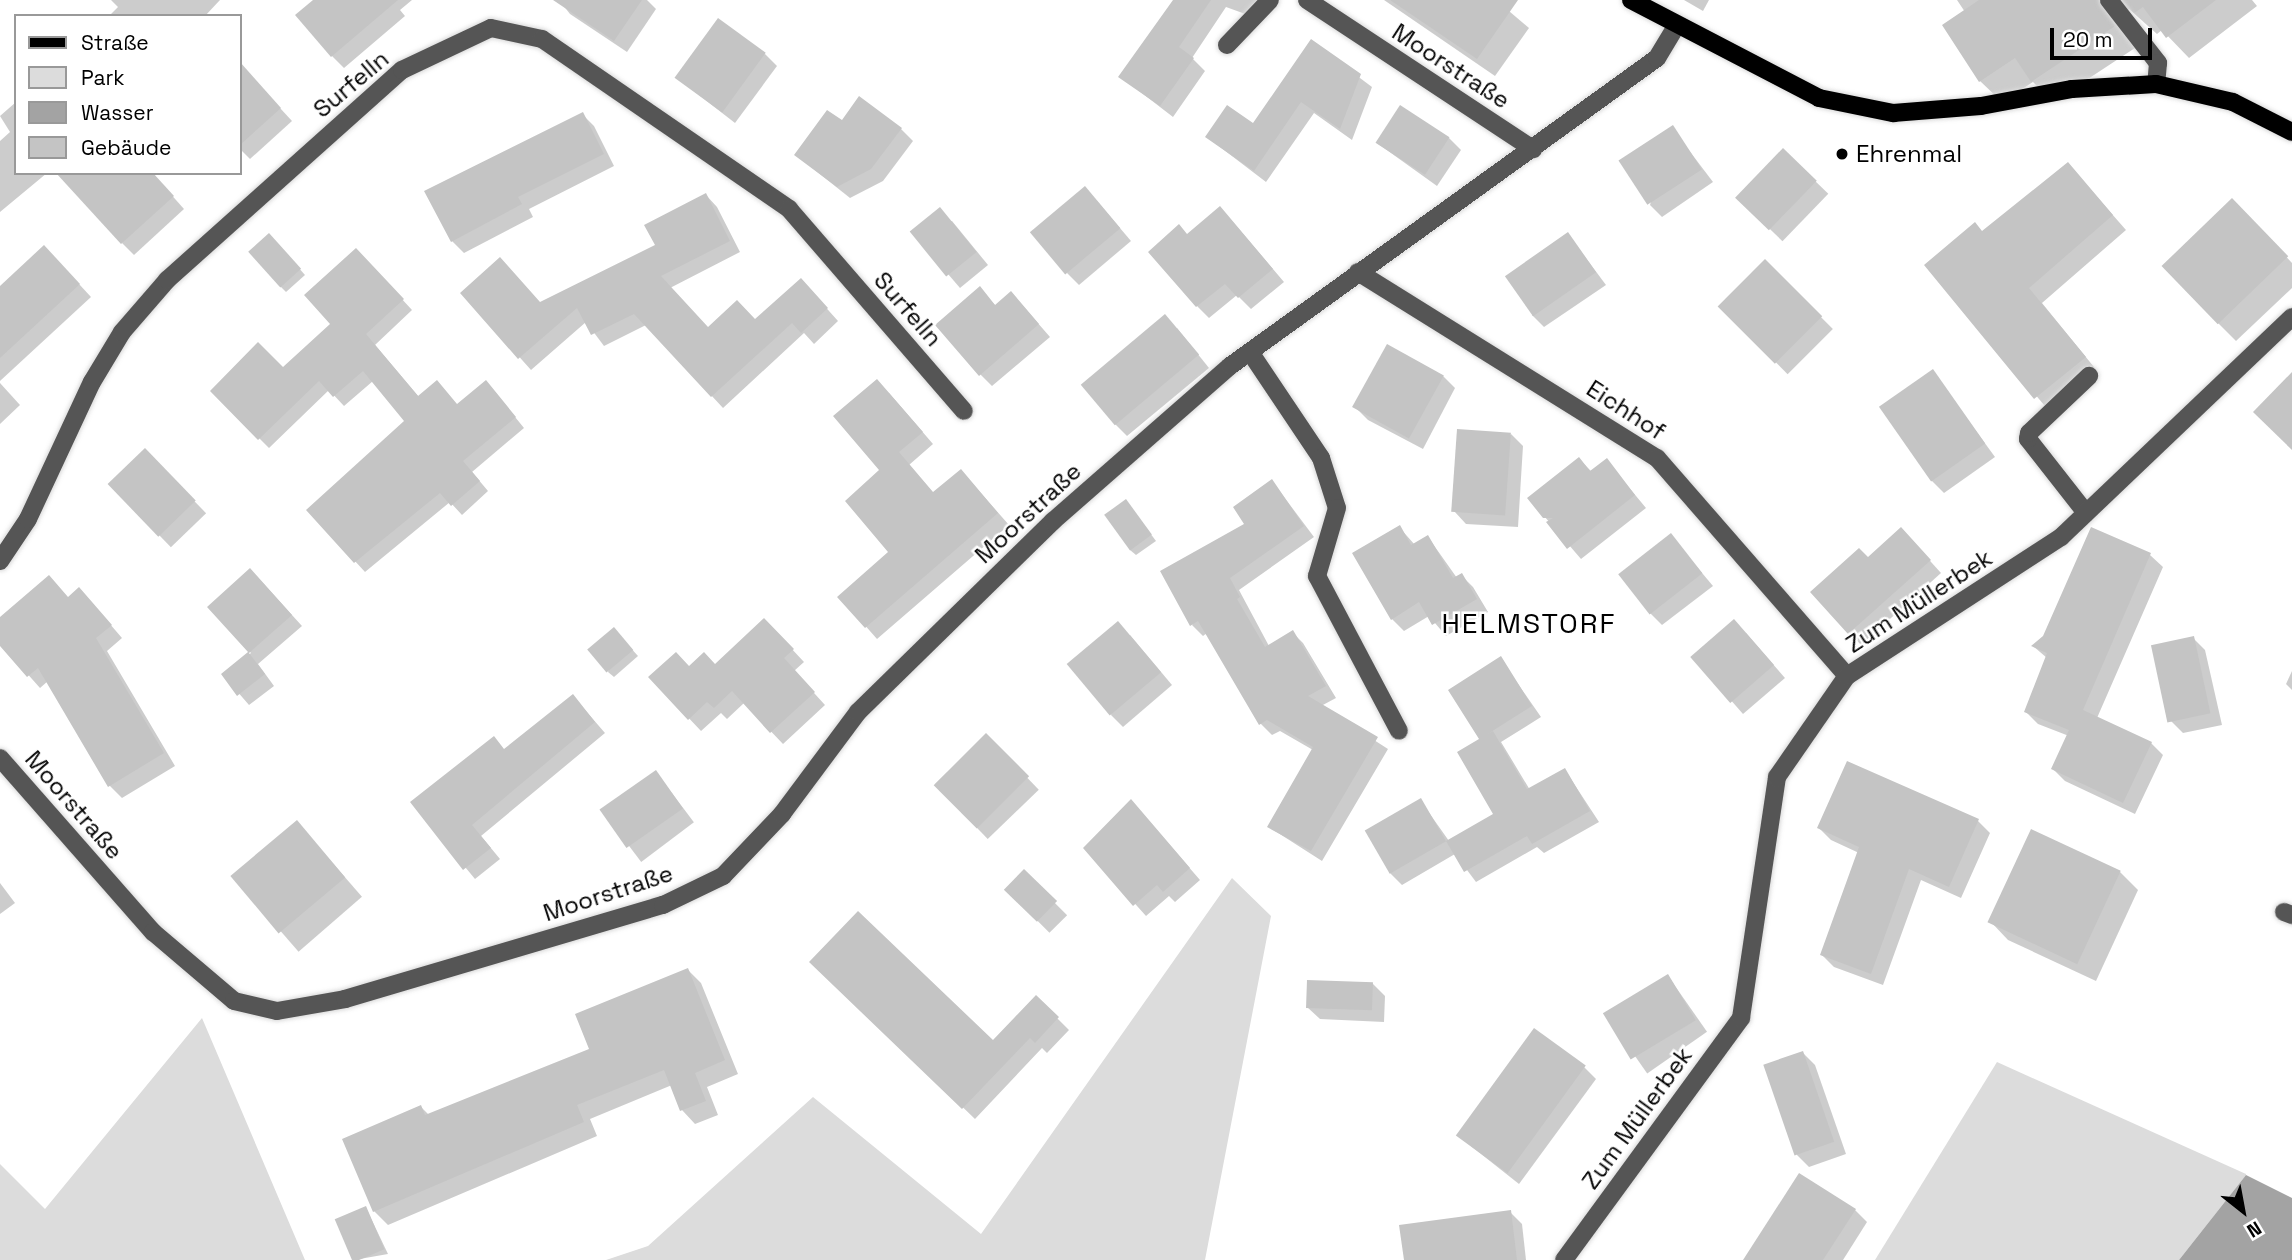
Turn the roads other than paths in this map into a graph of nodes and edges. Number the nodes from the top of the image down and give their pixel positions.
1 (1270, 0) edge
2 (1307, 0) edge
3 (1630, 0) edge
4 (2109, 0) edge
5 (1676, 26) junction
6 (1227, 44) dead end
7 (2156, 84) junction
8 (2292, 132) edge
9 (1534, 149) junction
10 (1358, 272) junction
11 (2292, 317) edge
12 (1250, 352) junction
13 (2089, 376) dead end
14 (964, 411) dead end
15 (2086, 513) junction
16 (0, 561) edge
17 (1847, 676) junction
18 (1399, 731) dead end
19 (0, 758) edge
20 (1564, 1260) edge

1 - 6 street
2 - 9 street, Moorstraße
3 - 5 main road
4 - 7 street
5 - 7 main road
5 - 9 street, Moorstraße
7 - 8 main road
9 - 10 street, Moorstraße
10 - 12 street, Moorstraße
10 - 17 street, Eichhof
11 - 15 street, Zum Müllerbek
12 - 18 street
12 - 19 street, Moorstraße
13 - 15 street
14 - 16 street, Surfelln
15 - 17 street, Zum Müllerbek
17 - 20 street, Zum Müllerbek

